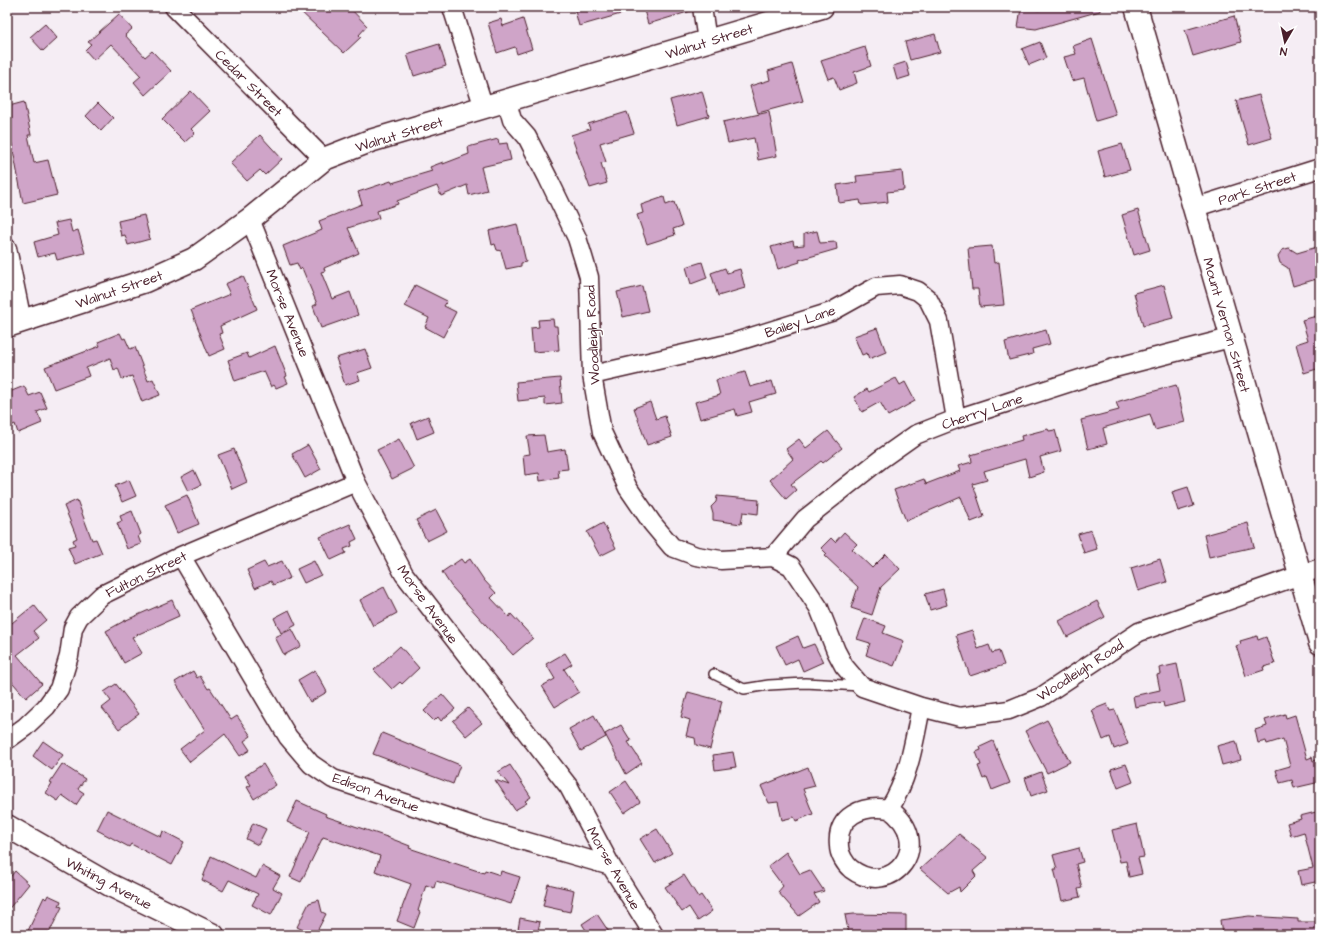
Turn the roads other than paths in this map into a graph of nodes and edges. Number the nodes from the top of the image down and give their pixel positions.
1 (174, 7) edge
2 (452, 7) edge
3 (702, 7) edge
4 (822, 7) edge
5 (1136, 7) edge
6 (707, 41) junction
7 (507, 102) junction
8 (484, 108) junction
9 (324, 159) junction
10 (1320, 168) edge
11 (1193, 208) junction
12 (250, 219) junction
13 (7, 248) edge
14 (14, 324) edge
15 (1230, 338) junction
16 (592, 375) junction
17 (956, 418) junction
18 (356, 482) junction
19 (181, 556) junction
20 (773, 557) junction
21 (1310, 571) edge
22 (1320, 643) edge
23 (714, 674) dead end
24 (862, 687) junction
25 (921, 707) junction
26 (7, 740) edge
27 (889, 809) dead end
28 (7, 826) edge
29 (611, 866) junction
30 (213, 935) edge
31 (654, 935) edge

1 - 9 street, Cedar Street
2 - 8 street
3 - 6 street
4 - 6 street, Walnut Street
5 - 11 street, Mount Vernon Street
6 - 7 street, Walnut Street
7 - 8 street, Walnut Street
7 - 16 street, Woodleigh Road
8 - 9 street, Walnut Street
9 - 12 street, Walnut Street
10 - 11 street, Park Street
11 - 15 street, Mount Vernon Street
12 - 14 street, Walnut Street
12 - 18 street, Morse Avenue
13 - 14 street
15 - 17 street, Cherry Lane
15 - 21 street, Mount Vernon Street
16 - 17 street, Bailey Lane
16 - 20 street, Woodleigh Road
17 - 20 street, Cherry Lane
18 - 19 street, Fulton Street
18 - 29 street, Morse Avenue
19 - 26 street, Fulton Street
19 - 29 street, Edison Avenue
20 - 24 street, Woodleigh Road
21 - 22 street, Mount Vernon Street
21 - 25 street, Woodleigh Road
23 - 24 lane
24 - 25 street, Woodleigh Road
25 - 27 street
28 - 30 street, Whiting Avenue
29 - 31 street, Morse Avenue

